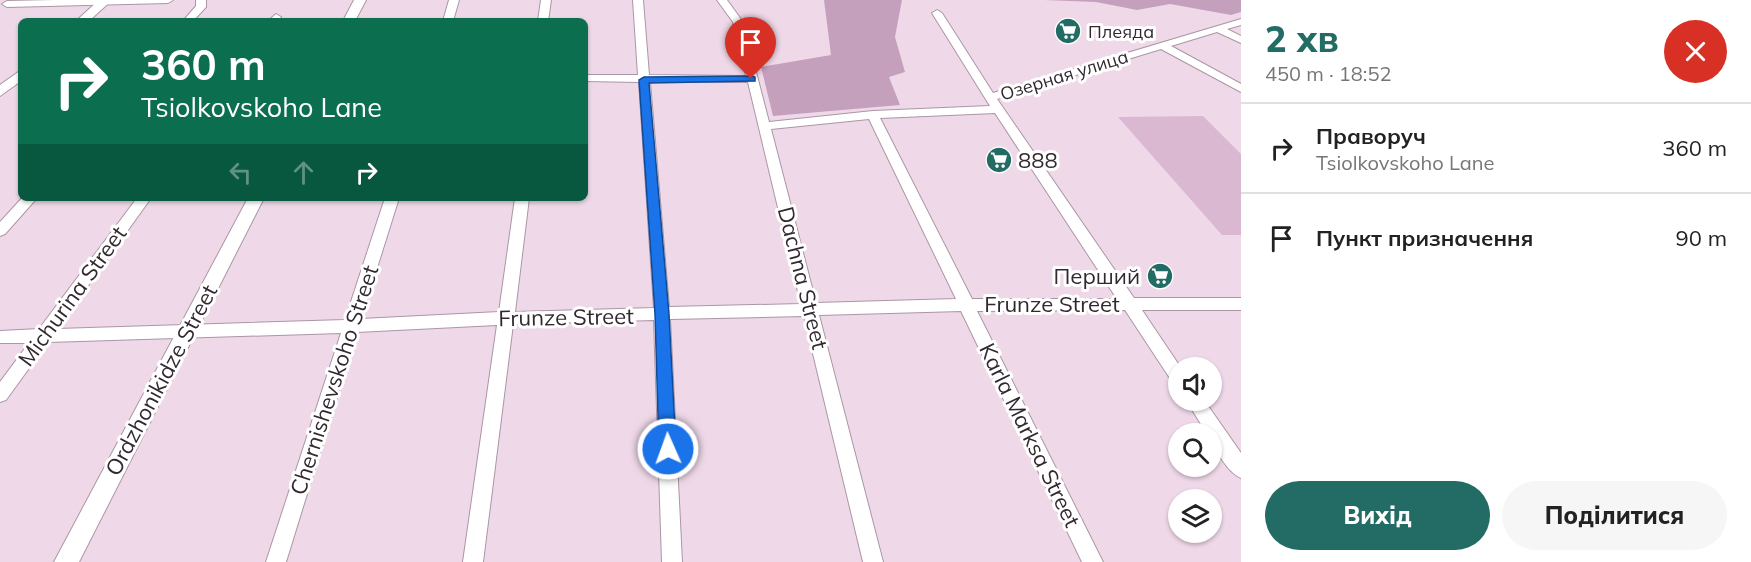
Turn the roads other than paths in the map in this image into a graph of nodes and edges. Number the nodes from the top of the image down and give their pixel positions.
1 (168, 0) edge
2 (360, 0) edge
3 (454, 0) edge
4 (546, 0) edge
5 (638, 0) edge
6 (722, 0) edge
7 (105, 1) edge
8 (201, 1) edge
9 (6, 4) edge
10 (937, 13) dead end
11 (85, 18) edge
12 (191, 18) edge
13 (351, 18) edge
14 (449, 18) edge
15 (543, 18) edge
16 (1241, 22) edge
17 (1218, 29) junction
18 (1241, 40) edge
19 (1161, 45) junction
20 (18, 77) edge
21 (588, 78) edge
22 (751, 79) junction
23 (644, 80) junction
24 (1241, 89) edge
25 (0, 92) edge
26 (990, 97) junction
27 (998, 109) junction
28 (873, 115) junction
29 (764, 126) junction
30 (27, 201) edge
31 (142, 201) edge
32 (254, 201) edge
33 (391, 201) edge
34 (522, 201) edge
35 (0, 231) edge
36 (1129, 304) junction
37 (1241, 304) edge
38 (966, 305) junction
39 (811, 311) junction
40 (662, 314) junction
41 (507, 318) junction
42 (352, 326) junction
43 (187, 330) junction
44 (43, 336) junction
45 (0, 337) edge
46 (1168, 362) edge
47 (0, 395) edge
48 (1201, 411) edge
49 (1241, 469) edge
50 (66, 562) edge
51 (276, 562) edge
52 (474, 562) edge
53 (672, 562) edge
54 (873, 562) edge
55 (1093, 562) edge

1 - 7 street
2 - 13 main road
3 - 14 street
4 - 15 street
5 - 23 street
6 - 22 street, Dachna Street
7 - 9 street
7 - 11 main road
8 - 12 street
10 - 26 street
16 - 17 street, Озерная улица
17 - 18 street
17 - 19 street, Озерная улица
19 - 24 street
19 - 26 street, Озерная улица
20 - 25 main road
21 - 23 street
22 - 23 street
22 - 29 street, Dachna Street
23 - 40 street
26 - 27 street
27 - 28 street
27 - 36 street
28 - 29 street
28 - 38 street, Karla Marksa Street
29 - 39 street, Dachna Street
30 - 35 street
31 - 44 street, Michurina Street
32 - 43 main road, Ordzhonikidze Street
33 - 42 street, Chernishevskoho Street
34 - 41 street
36 - 37 street, Frunze Street
36 - 38 street, Frunze Street
36 - 46 street
38 - 39 street, Frunze Street
38 - 55 street, Karla Marksa Street
39 - 40 street, Frunze Street
39 - 54 street, Dachna Street
40 - 41 street, Frunze Street
40 - 53 street
41 - 42 street, Frunze Street
41 - 52 street
42 - 43 street, Frunze Street
42 - 51 street, Chernishevskoho Street
43 - 44 street, Frunze Street
43 - 50 main road, Ordzhonikidze Street
44 - 45 street, Frunze Street
44 - 47 street, Michurina Street
48 - 49 street

